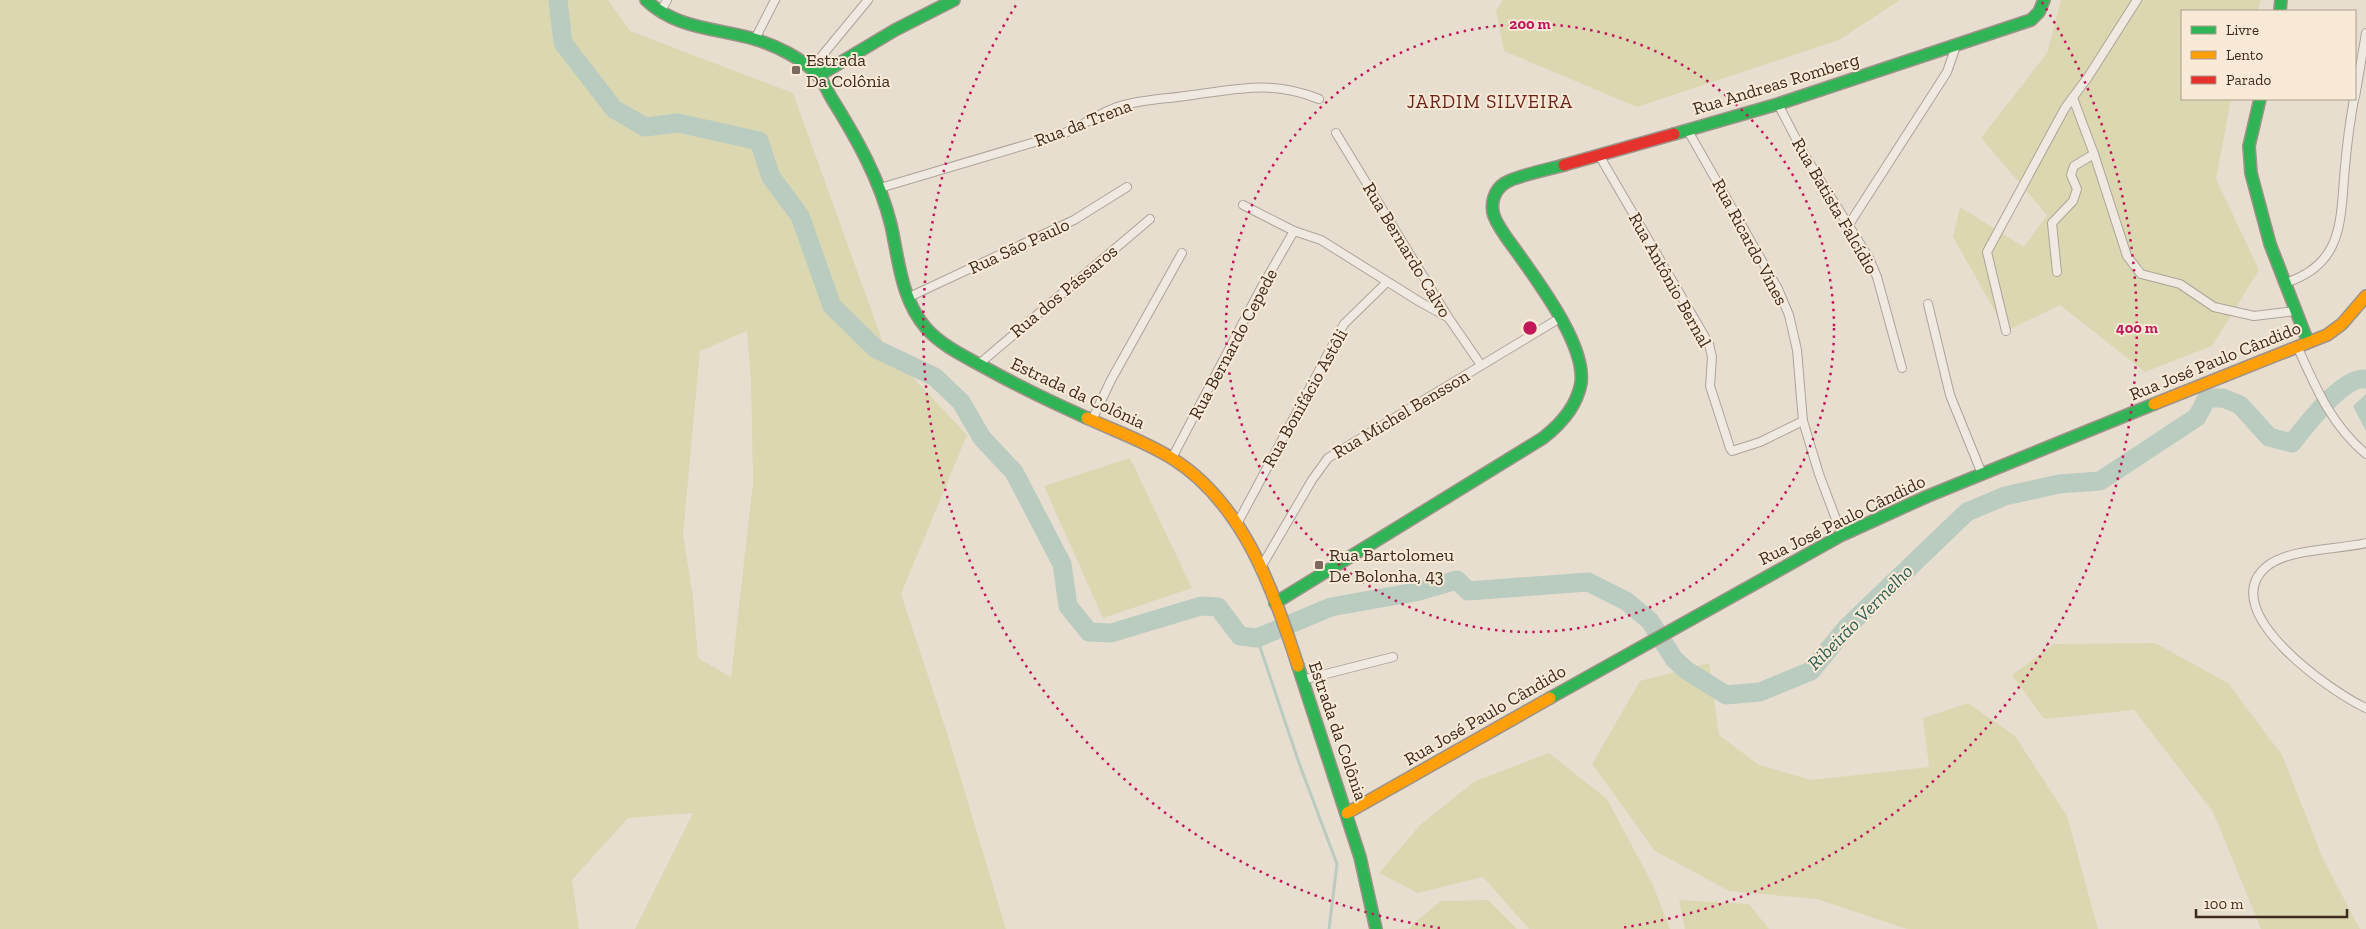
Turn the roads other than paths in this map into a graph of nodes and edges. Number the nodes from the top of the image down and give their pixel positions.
1 (646, 0) edge
2 (667, 0) edge
3 (775, 0) edge
4 (868, 0) edge
5 (954, 0) edge
6 (2044, 0) edge
7 (2137, 0) edge
8 (660, 13) junction
9 (2366, 33) edge
10 (755, 39) junction
11 (1956, 46) junction
12 (815, 73) junction
13 (2356, 92) edge
14 (2073, 98) junction
15 (1319, 99) dead end
16 (2260, 100) edge
17 (2355, 100) edge
18 (1778, 104) junction
19 (1687, 129) junction
20 (1336, 132) dead end
21 (2094, 154) junction
22 (1599, 155) junction
23 (1127, 187) dead end
24 (880, 188) junction
25 (1243, 205) dead end
26 (1150, 220) dead end
27 (1848, 226) junction
28 (1294, 231) junction
29 (1182, 253) dead end
30 (2057, 272) dead end
31 (1387, 282) junction
32 (2285, 283) junction
33 (2366, 296) edge
34 (907, 298) junction
35 (1928, 304) dead end
36 (2295, 311) junction
37 (1448, 317) junction
38 (1560, 318) junction
39 (2006, 331) dead end
40 (2308, 342) junction
41 (2297, 346) junction
42 (979, 364) junction
43 (1480, 365) junction
44 (1902, 368) dead end
45 (1092, 420) junction
46 (1803, 421) junction
47 (2366, 454) edge
48 (1172, 458) junction
49 (1982, 474) junction
50 (1237, 524) junction
51 (1842, 535) junction
52 (2366, 543) edge
53 (1260, 569) junction
54 (1275, 603) junction
55 (1393, 657) dead end
56 (1302, 680) junction
57 (2366, 708) edge
58 (1347, 813) junction
59 (1376, 929) edge

1 - 8 street, Estrada da Colônia
2 - 8 street
3 - 10 street
4 - 12 street
5 - 12 street
6 - 11 street, Rua Andreas Romberg
7 - 14 street
8 - 10 street, Estrada da Colônia
9 - 13 street
10 - 12 street, Estrada da Colônia
11 - 18 street, Rua Andreas Romberg
11 - 27 street
12 - 24 street, Estrada da Colônia
14 - 21 street
14 - 39 street
15 - 24 street, Rua da Trena
16 - 32 street
17 - 32 street
18 - 19 street, Rua Andreas Romberg
18 - 27 street, Rua Batista Falcídio
19 - 22 street, Rua Andreas Romberg
19 - 46 street, Rua Ricardo Vines
20 - 37 street, Rua Bernardo Calvo
21 - 30 street
21 - 36 street
22 - 38 street, Rua Andreas Romberg
22 - 46 street, Rua Antônio Bernal
23 - 34 street, Rua São Paulo
24 - 34 street, Estrada da Colônia
25 - 28 street
26 - 42 street, Rua dos Pássaros
27 - 44 street, Rua Batista Falcídio
28 - 31 street
28 - 48 street, Rua Bernardo Cepede
29 - 45 street
31 - 37 street
31 - 50 street, Rua Bonifácio Astôli
32 - 36 street
33 - 40 street, Rua José Paulo Cândido
34 - 42 street, Estrada da Colônia
35 - 49 street
36 - 40 street
37 - 43 street, Rua Bernardo Calvo
38 - 43 street, Rua Michel Bensson
38 - 54 street
40 - 41 street, Rua José Paulo Cândido
41 - 47 street
41 - 49 street, Rua José Paulo Cândido
42 - 45 street, Estrada da Colônia
43 - 53 street, Rua Michel Bensson
45 - 48 street, Estrada da Colônia
46 - 51 street, Rua Ricardo Vines
48 - 50 street, Estrada da Colônia
49 - 51 street, Rua José Paulo Cândido
50 - 53 street, Estrada da Colônia
51 - 58 street, Rua José Paulo Cândido
52 - 57 street
53 - 54 street, Estrada da Colônia
54 - 56 street, Estrada da Colônia
55 - 56 street
56 - 58 street, Estrada da Colônia
58 - 59 street, Estrada da Colônia

